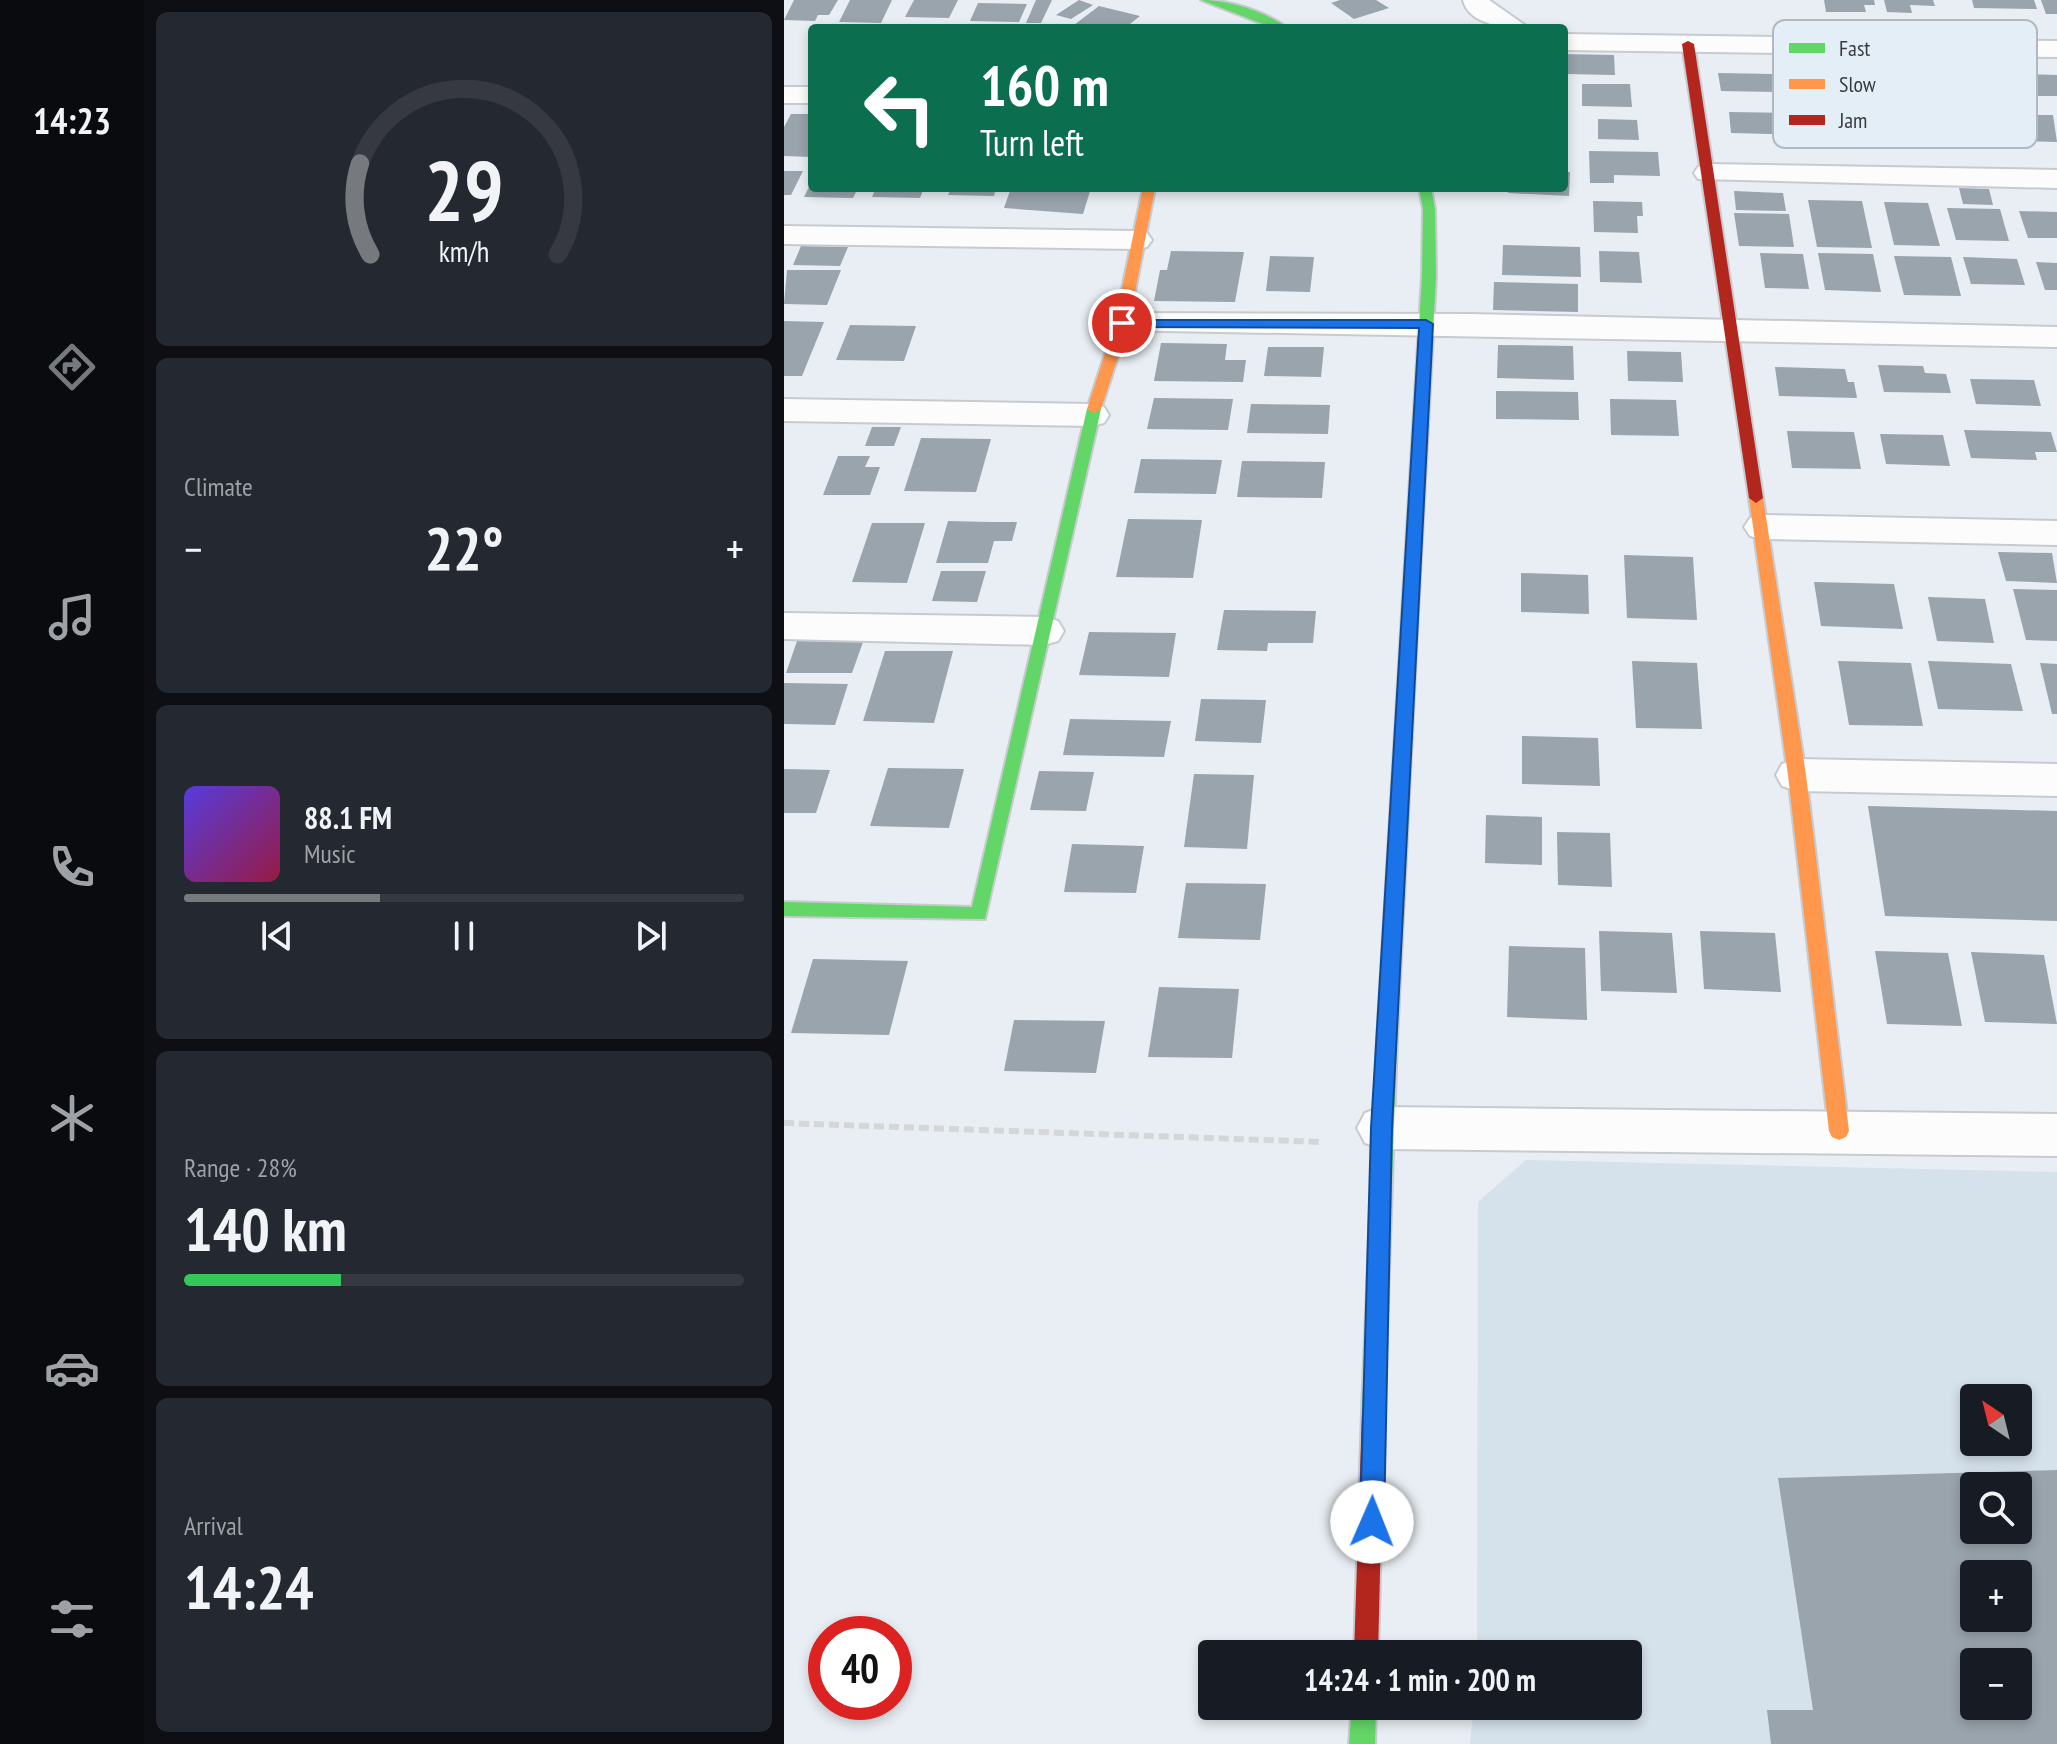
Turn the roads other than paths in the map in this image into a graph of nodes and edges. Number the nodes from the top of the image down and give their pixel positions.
1 (1206, 0) edge
2 (1476, 0) edge
3 (1273, 24) edge
4 (1509, 24) edge
5 (1568, 42) edge
6 (1688, 44) junction
7 (1773, 45) edge
8 (2037, 49) edge
9 (2057, 49) edge
10 (784, 95) edge
11 (808, 95) edge
12 (1709, 173) junction
13 (2057, 179) edge
14 (1148, 192) edge
15 (1426, 192) edge
16 (784, 235) edge
17 (1136, 240) junction
18 (1122, 323) junction
19 (1426, 324) junction
20 (1730, 332) junction
21 (2057, 337) edge
22 (784, 410) edge
23 (1092, 415) junction
24 (1763, 527) junction
25 (2057, 533) edge
26 (784, 626) edge
27 (1044, 631) junction
28 (1797, 775) junction
29 (2057, 780) edge
30 (784, 909) edge
31 (1382, 1128) junction
32 (1839, 1131) junction
33 (2057, 1135) edge
34 (1366, 1640) edge
35 (1363, 1720) edge
36 (1362, 1744) edge

1 - 3 street
2 - 4 street
5 - 6 street
6 - 7 street
6 - 12 street
8 - 9 street
10 - 11 street
12 - 13 street
12 - 20 street
14 - 17 street
15 - 19 street
16 - 17 street
17 - 18 street
18 - 19 street
18 - 23 street
19 - 20 street
19 - 31 street
20 - 21 street
20 - 24 street
22 - 23 street
23 - 27 street
24 - 25 street
24 - 28 street
26 - 27 street
27 - 30 street
28 - 29 street
28 - 32 street
31 - 32 street
31 - 34 street
32 - 33 street
35 - 36 street

